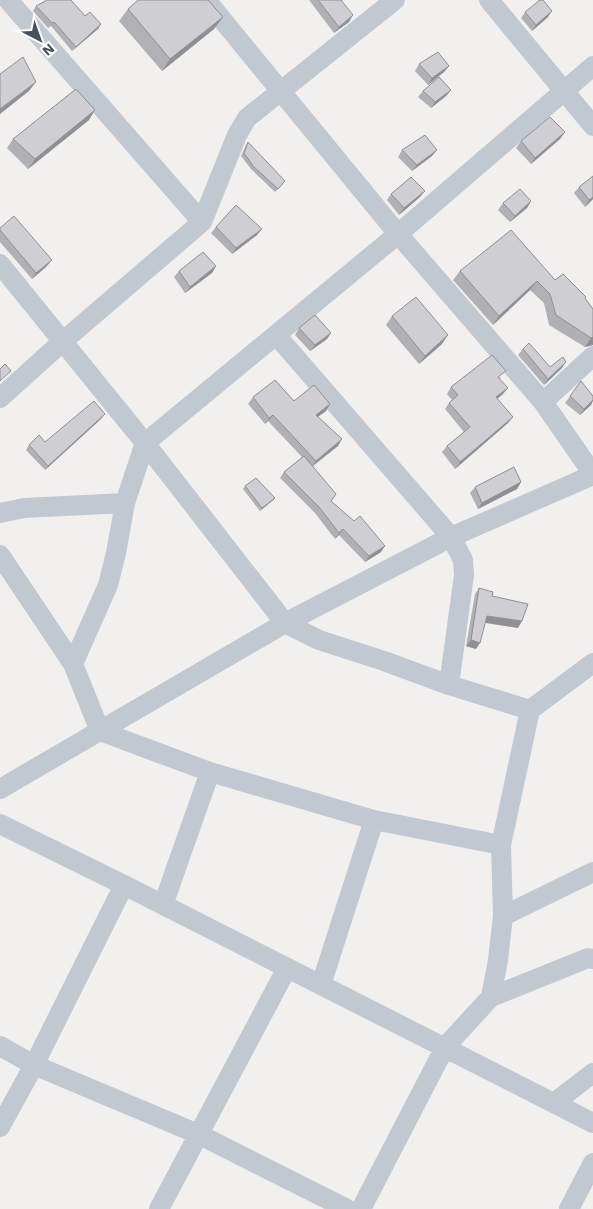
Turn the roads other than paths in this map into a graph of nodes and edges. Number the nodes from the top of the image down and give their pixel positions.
1 (8, 0) edge
2 (395, 0) edge
3 (489, 0) edge
4 (216, 4) edge
5 (593, 66) edge
6 (564, 91) junction
7 (281, 92) junction
8 (593, 126) edge
9 (202, 222) junction
10 (398, 234) junction
11 (0, 264) edge
12 (277, 336) junction
13 (62, 342) junction
14 (593, 356) edge
15 (0, 398) edge
16 (543, 402) junction
17 (145, 443) junction
18 (593, 475) edge
19 (125, 503) junction
20 (0, 513) edge
21 (451, 537) junction
22 (0, 556) edge
23 (285, 623) junction
24 (593, 663) edge
25 (73, 664) junction
26 (449, 685) junction
27 (530, 710) junction
28 (100, 731) junction
29 (210, 772) junction
30 (0, 789) edge
31 (374, 820) junction
32 (0, 824) edge
33 (501, 845) junction
34 (593, 872) edge
35 (124, 885) junction
36 (163, 905) junction
37 (503, 916) junction
38 (593, 959) edge
39 (287, 968) junction
40 (321, 985) junction
41 (491, 997) junction
42 (0, 1046) edge
43 (445, 1047) junction
44 (34, 1066) junction
45 (593, 1074) edge
46 (554, 1103) junction
47 (593, 1123) edge
48 (0, 1127) edge
49 (198, 1134) junction
50 (593, 1163) edge
51 (159, 1209) edge
52 (347, 1209) edge
53 (361, 1209) edge
54 (569, 1209) edge

1 - 9 street
2 - 7 street
3 - 6 street
4 - 7 street
5 - 6 street
6 - 8 street
6 - 10 street
7 - 9 street
7 - 10 street
9 - 13 street
10 - 12 street
10 - 16 street
11 - 13 street
12 - 17 street
12 - 21 street
13 - 15 street
13 - 17 street
14 - 16 street
16 - 18 street
17 - 19 street
17 - 23 street
18 - 21 street
19 - 20 street
19 - 25 street
21 - 23 street
21 - 26 street
22 - 25 street
23 - 26 street
23 - 28 street
24 - 27 street
25 - 28 street
26 - 27 street
27 - 33 street
28 - 29 street
28 - 30 street
29 - 31 street
29 - 36 street
31 - 33 street
31 - 40 street
32 - 35 street
33 - 37 street
34 - 37 street
35 - 36 street
35 - 44 street
36 - 39 street
37 - 41 street
38 - 41 street
39 - 40 street
39 - 49 street
40 - 43 street
41 - 43 street
42 - 44 street
43 - 46 street
43 - 53 street
44 - 48 street
44 - 49 street
45 - 46 street
46 - 47 street
49 - 51 street
49 - 52 street
50 - 54 street

